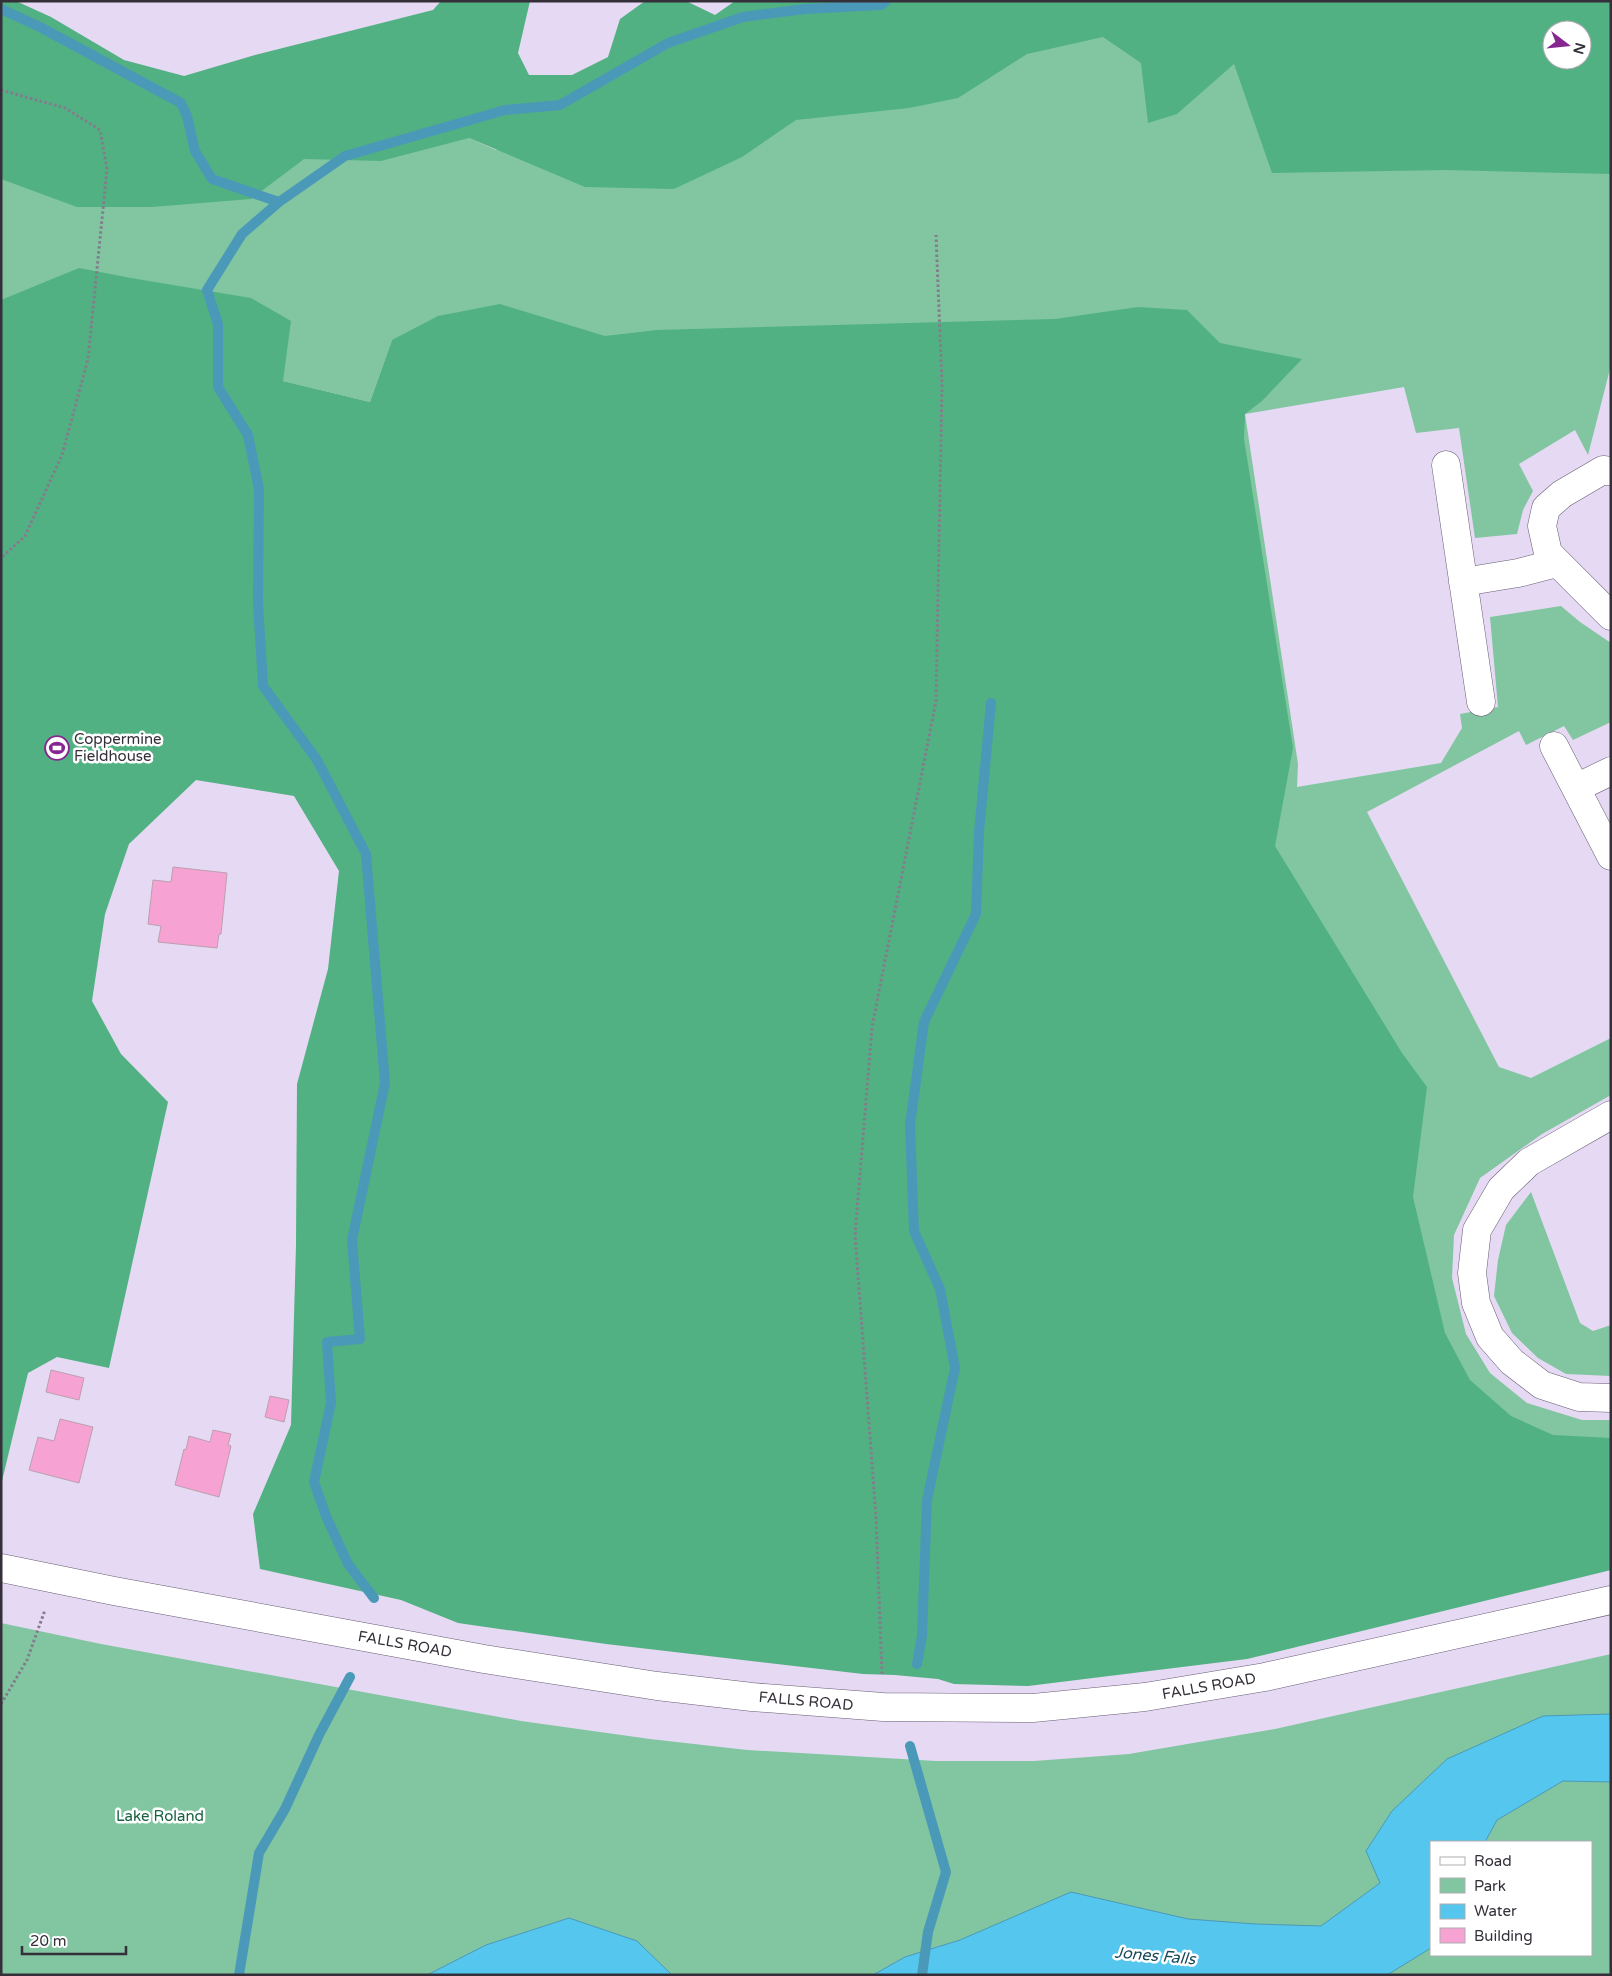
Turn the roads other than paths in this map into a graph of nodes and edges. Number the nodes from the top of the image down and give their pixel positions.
1 (1446, 464) dead end
2 (1611, 471) edge
3 (1557, 563) junction
4 (1463, 582) junction
5 (1611, 616) edge
6 (1480, 702) dead end
7 (1554, 746) dead end
8 (1611, 772) edge
9 (1576, 788) junction
10 (1611, 856) edge
11 (1611, 1115) edge
12 (1611, 1398) edge
13 (1, 1568) edge
14 (1611, 1600) edge

1 - 4 main road
2 - 3 main road
3 - 4 main road
3 - 5 main road
4 - 6 main road
7 - 9 main road
8 - 9 main road
9 - 10 main road
11 - 12 main road
13 - 14 main road, FALLS ROAD

